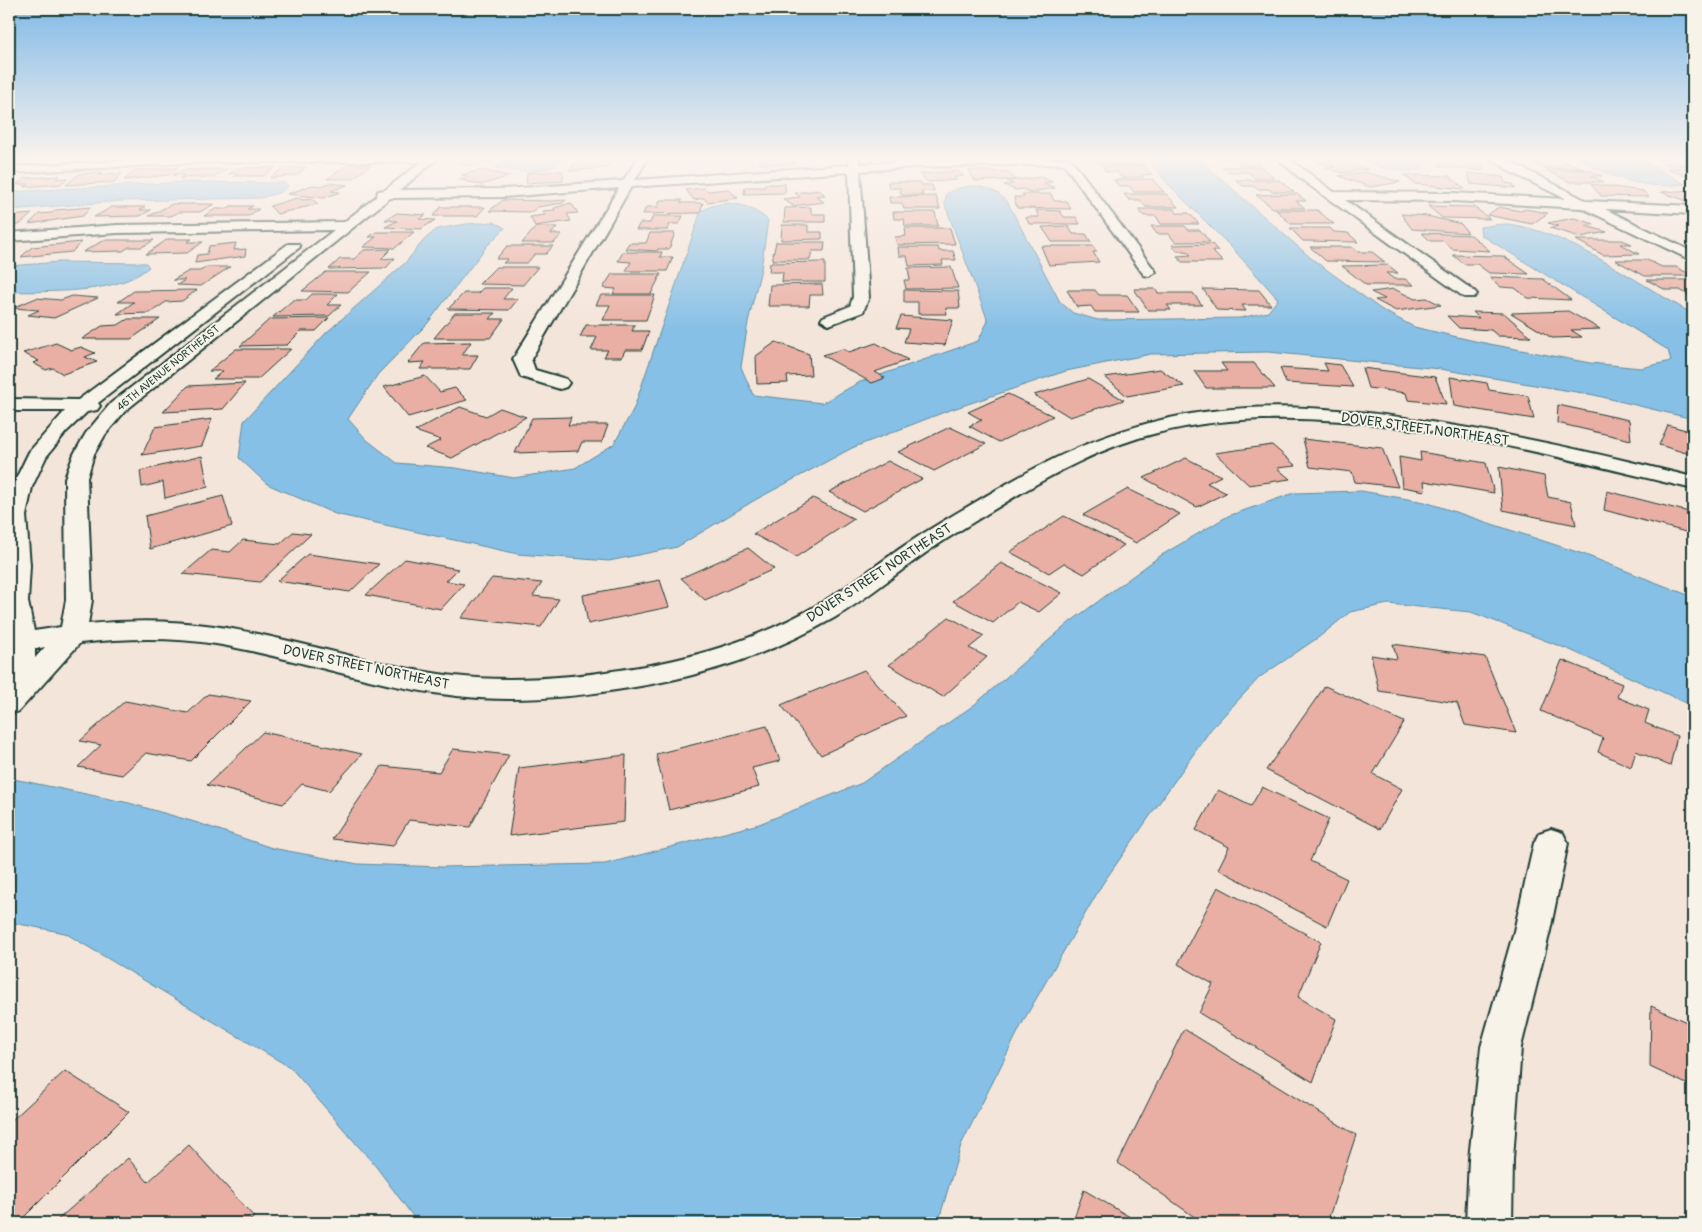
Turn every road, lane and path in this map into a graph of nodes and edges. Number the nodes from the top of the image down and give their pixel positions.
1 (335, 215) edge
2 (358, 215) edge
3 (608, 215) edge
4 (858, 215) edge
5 (1107, 215) edge
6 (1359, 215) edge
7 (1608, 215) edge
8 (347, 226) junction
9 (320, 227) junction
10 (9, 237) edge
11 (1693, 257) edge
12 (1149, 272) dead end
13 (1469, 294) dead end
14 (829, 320) dead end
15 (560, 382) dead end
16 (9, 405) edge
17 (82, 406) junction
18 (118, 408) junction
19 (1693, 483) edge
20 (73, 634) junction
21 (21, 642) junction
22 (9, 696) edge
23 (9, 704) edge
24 (1551, 843) dead end
25 (1489, 1223) edge

1 - 9 street, 46TH AVENUE NORTHEAST
2 - 8 street, 46TH AVENUE NORTHEAST
3 - 15 street
4 - 14 street
5 - 12 street
6 - 13 street
7 - 11 street
8 - 9 street
8 - 18 street, 46TH AVENUE NORTHEAST
9 - 10 street
9 - 17 street, 46TH AVENUE NORTHEAST
16 - 17 street
17 - 18 street
17 - 21 street, 46TH AVENUE NORTHEAST
18 - 20 street, 46TH AVENUE NORTHEAST
19 - 20 street, DOVER STREET NORTHEAST
20 - 21 street, DOVER STREET NORTHEAST
20 - 23 street
21 - 22 street, 46TH AVENUE NORTHEAST
24 - 25 street

